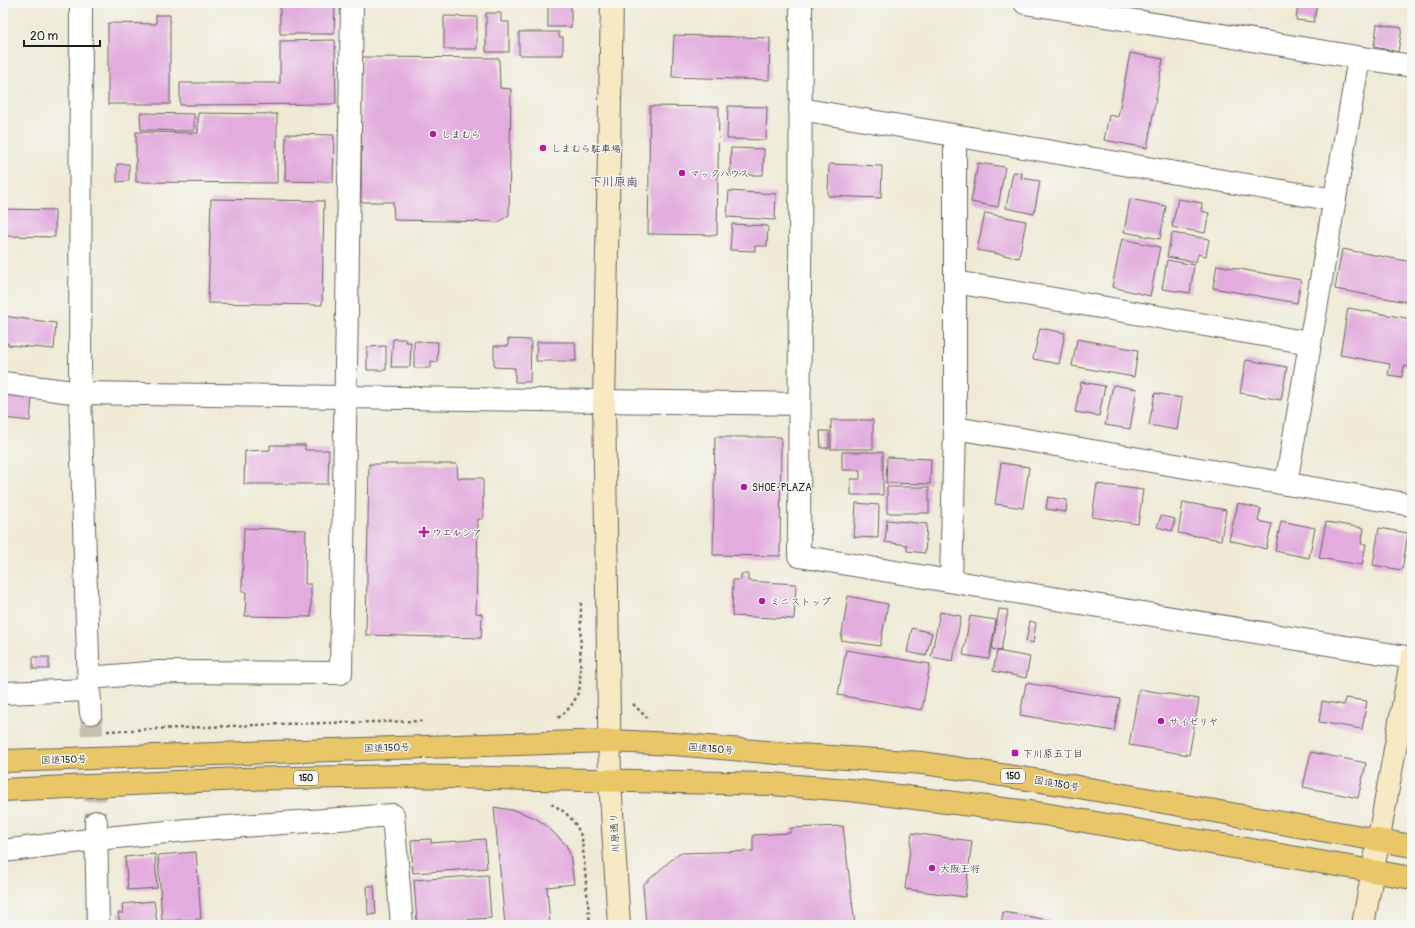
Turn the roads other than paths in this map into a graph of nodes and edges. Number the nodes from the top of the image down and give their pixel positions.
1 (81, 3) edge
2 (352, 3) edge
3 (612, 3) edge
4 (801, 3) edge
5 (1025, 3) edge
6 (1080, 7) edge
7 (1359, 58) junction
8 (1412, 66) edge
9 (800, 109) junction
10 (955, 136) junction
11 (1335, 200) junction
12 (955, 282) junction
13 (1310, 343) junction
14 (3, 383) edge
15 (80, 393) junction
16 (344, 397) junction
17 (604, 402) junction
18 (799, 404) junction
19 (955, 428) junction
20 (1286, 484) junction
21 (1412, 505) edge
22 (951, 581) junction
23 (1412, 657) edge
24 (89, 684) junction
25 (3, 692) edge
26 (96, 722) tunnel mouth
27 (610, 741) junction
28 (3, 761) edge
29 (610, 780) junction
30 (3, 790) edge
31 (97, 830) junction
32 (1379, 840) junction
33 (1412, 846) edge
34 (3, 851) edge
35 (1373, 871) junction
36 (1412, 878) edge
37 (98, 925) edge
38 (402, 925) edge
39 (620, 925) edge
40 (1363, 925) edge

1 - 15 street
2 - 16 street
3 - 17 street, 川原通り
4 - 9 street
5 - 6 street
6 - 7 street
7 - 8 street
7 - 11 street
9 - 10 street
9 - 18 street
10 - 11 street
10 - 12 street
11 - 13 street
12 - 13 street
12 - 19 street
13 - 20 street
14 - 15 street
15 - 16 street
15 - 24 street
16 - 17 street
16 - 24 street
17 - 18 street
17 - 27 street, 川原通り
18 - 22 street
19 - 20 street
19 - 22 street
20 - 21 street
22 - 23 street
23 - 32 street
24 - 25 street
24 - 26 street
27 - 28 highway, 国道150号 / 150
27 - 29 street, 川原通り
27 - 32 highway, 国道150号 / 150
29 - 30 highway, 150
29 - 35 highway, 150
29 - 39 street, 川原通り
31 - 34 street
31 - 37 street
31 - 38 street
32 - 33 highway, 国道150号 / 150
32 - 35 street
35 - 36 highway, 150
35 - 40 street

